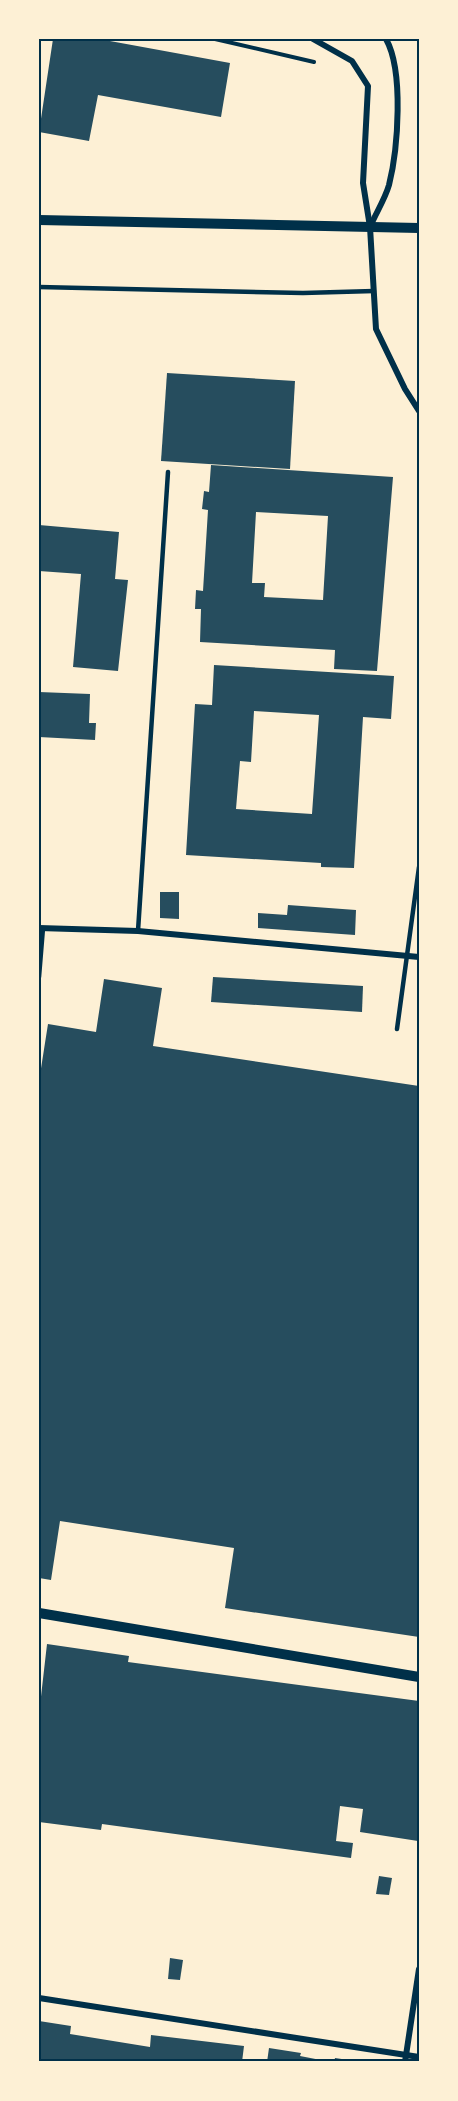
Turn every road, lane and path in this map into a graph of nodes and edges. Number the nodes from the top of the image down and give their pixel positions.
1 (215, 39) edge
2 (313, 39) edge
3 (386, 39) edge
4 (316, 63) dead end
5 (39, 220) edge
6 (370, 227) junction
7 (419, 228) edge
8 (39, 287) edge
9 (374, 291) junction
10 (419, 411) edge
11 (168, 472) dead end
12 (419, 867) edge
13 (41, 928) edge
14 (138, 931) junction
15 (419, 957) edge
16 (39, 977) edge
17 (397, 1029) dead end
18 (39, 1613) edge
19 (419, 1677) edge
20 (419, 1969) edge
21 (39, 1998) edge
22 (419, 2057) edge
23 (406, 2059) edge

1 - 4 path
2 - 6 street
3 - 6 street
5 - 6 street
6 - 7 street
6 - 9 street
8 - 9 lane
9 - 10 street
11 - 14 lane
12 - 17 lane
13 - 14 street
13 - 16 lane
14 - 15 street
18 - 19 street
20 - 23 street
21 - 23 street
22 - 23 street

